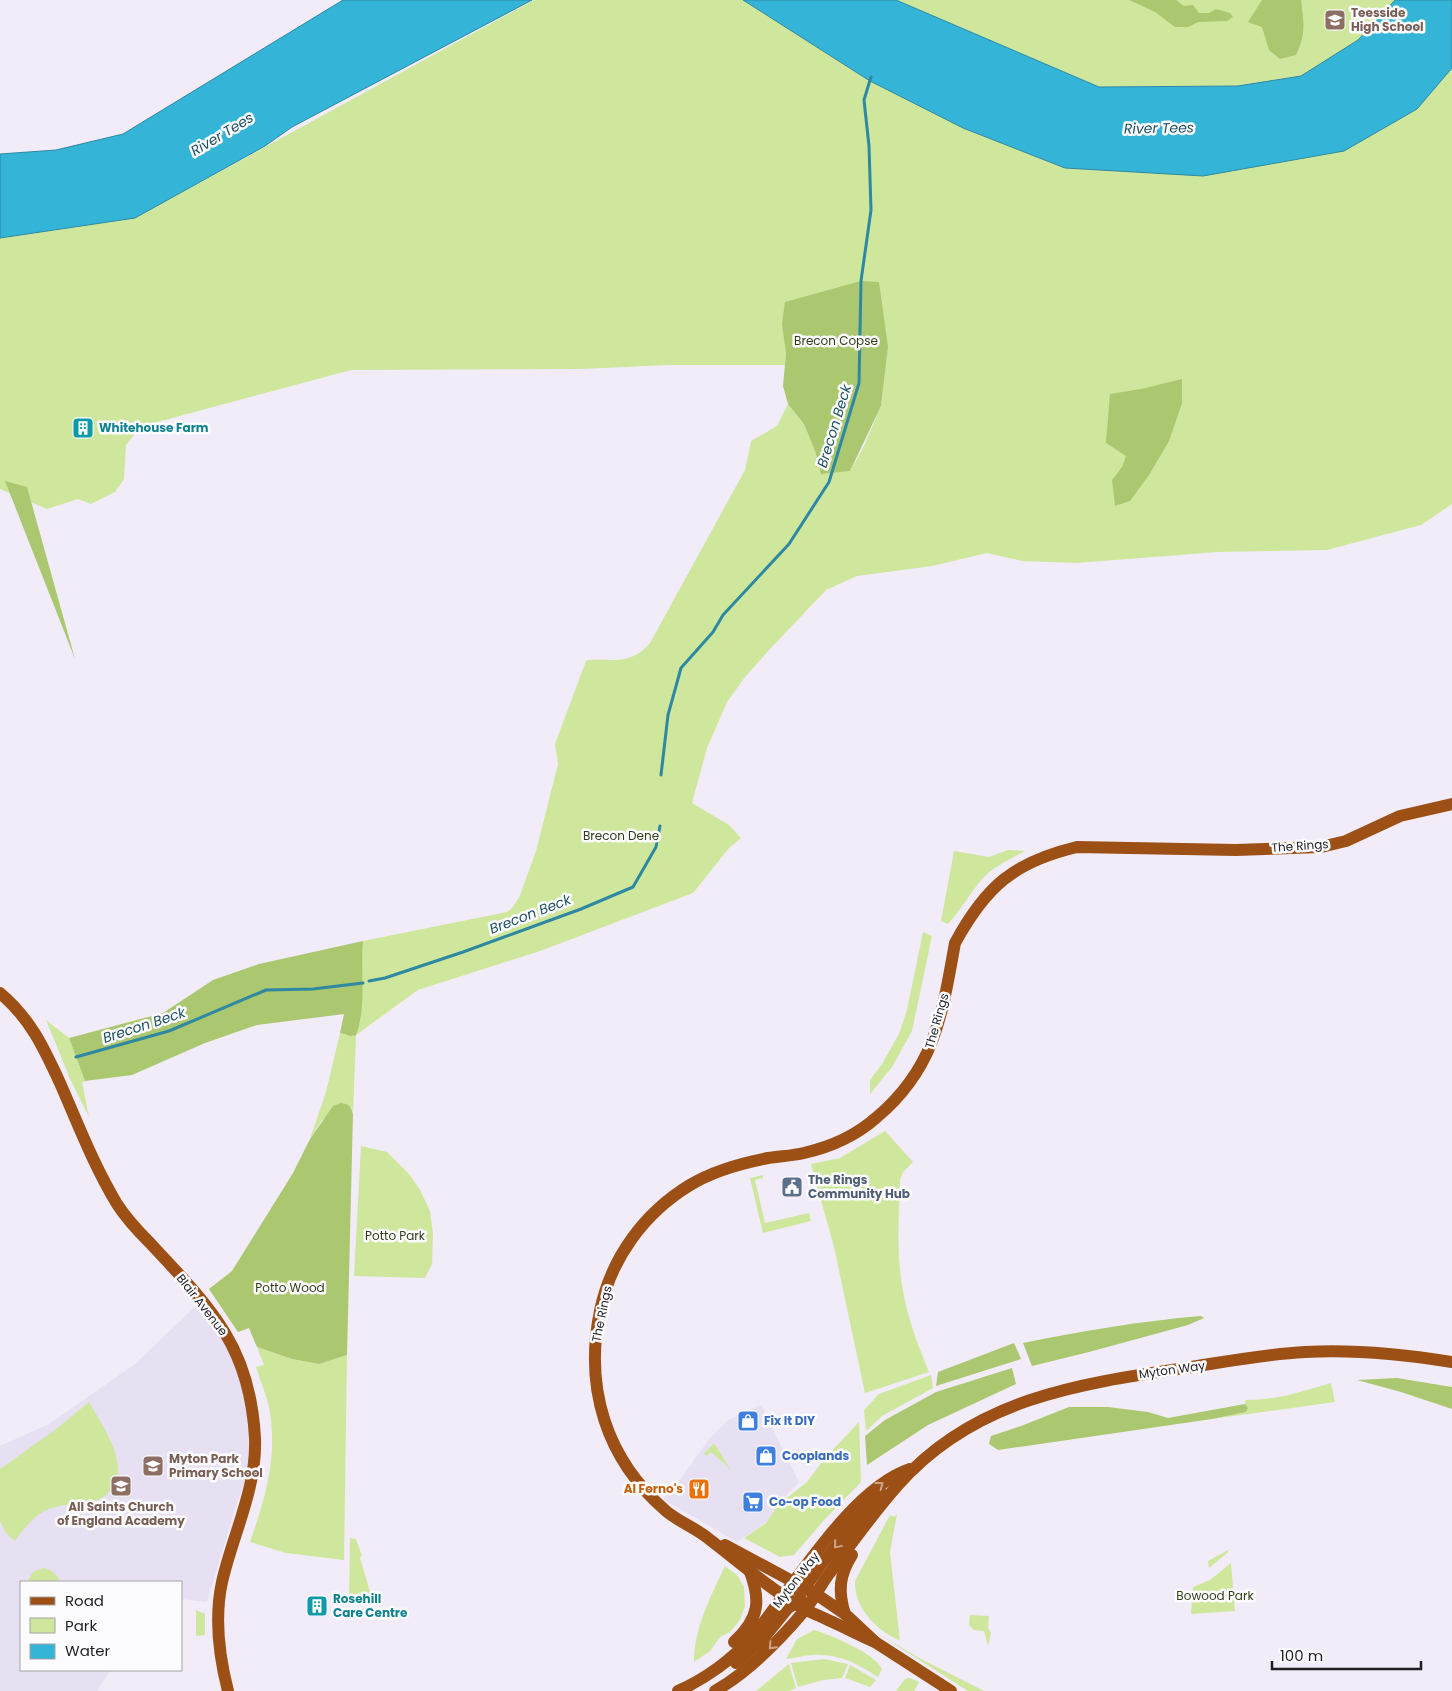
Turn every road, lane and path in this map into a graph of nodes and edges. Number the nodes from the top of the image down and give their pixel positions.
1 (1452, 804) edge
2 (0, 993) edge
3 (1452, 1362) edge
4 (913, 1469) junction
5 (896, 1487) junction
6 (872, 1518) junction
7 (704, 1535) junction
8 (749, 1569) junction
9 (800, 1594) junction
10 (845, 1614) junction
11 (875, 1642) junction
12 (710, 1672) junction
13 (228, 1691) edge
14 (678, 1691) edge
15 (715, 1691) edge
16 (951, 1691) edge

1 - 7 street, The Rings
2 - 13 street, Blair Avenue
3 - 4 street, Myton Way
4 - 5 street, Myton Way
9 -> 4 street, Myton Way
5 - 6 street, Myton Way
5 -> 9 street
6 - 9 street, Myton Way
6 - 10 street
7 - 8 street, The Rings
7 - 9 street, The Rings
8 - 9 street, The Rings
8 - 12 street
9 - 10 street
9 - 11 street
9 - 12 street, Myton Way
9 -> 15 street, Myton Way
10 - 11 street
11 - 16 street
12 - 14 street, Myton Way

